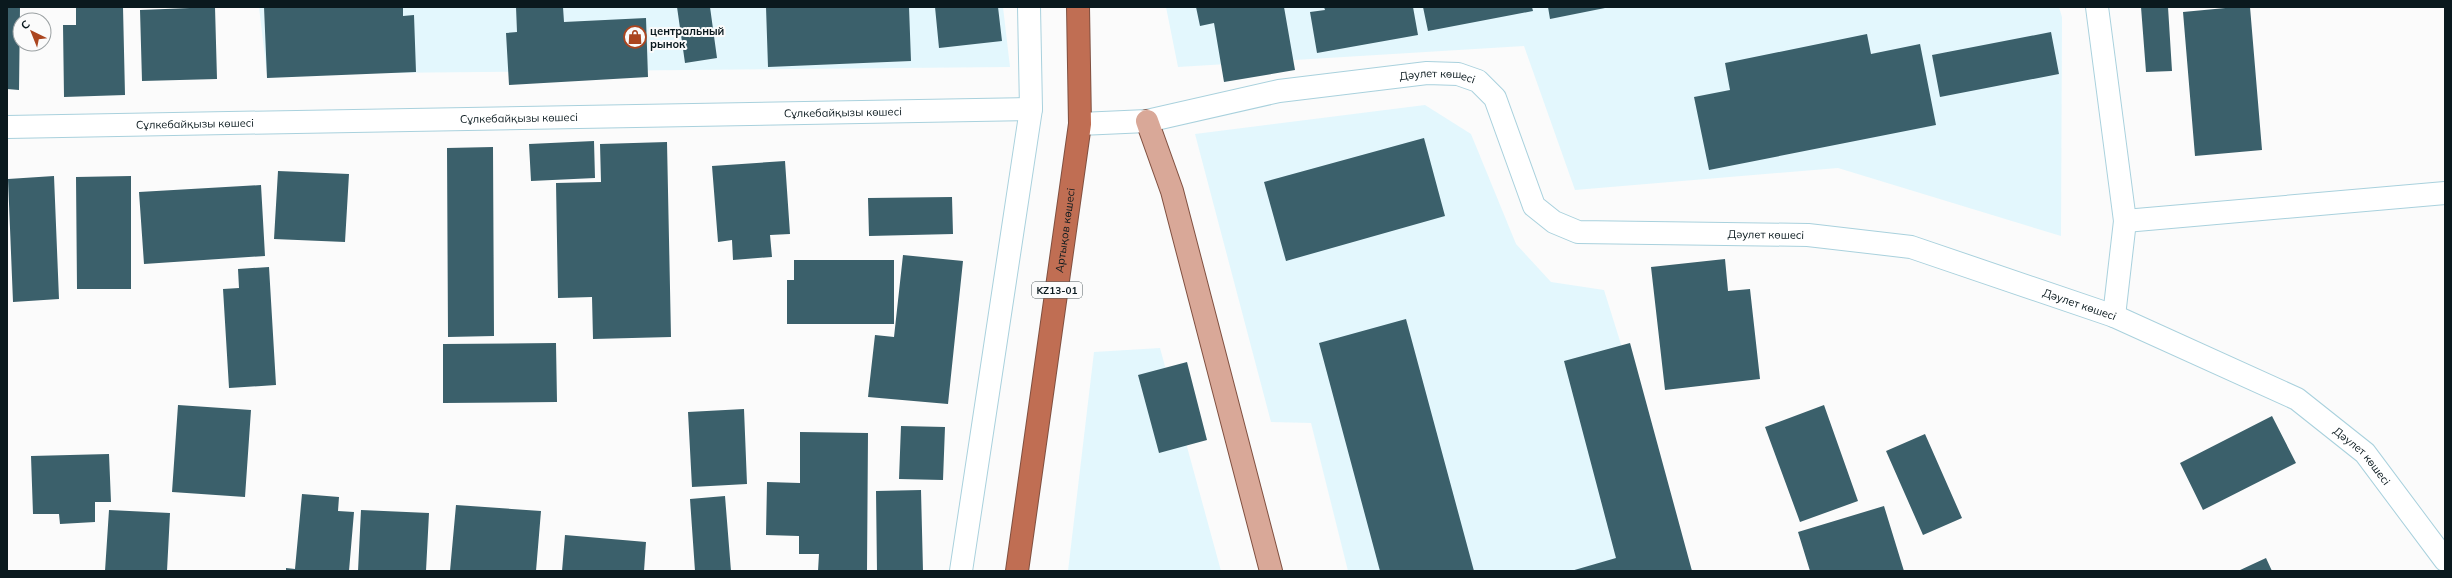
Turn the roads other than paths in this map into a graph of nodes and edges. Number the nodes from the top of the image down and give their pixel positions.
1 (1029, 7) edge
2 (1078, 7) edge
3 (2097, 7) edge
4 (1031, 109) junction
5 (1147, 121) junction
6 (1080, 124) junction
7 (7, 127) edge
8 (2445, 193) edge
9 (2125, 221) junction
10 (2114, 316) junction
11 (2445, 560) edge
12 (961, 571) edge
13 (1017, 571) edge
14 (1271, 571) edge

1 - 4 street
2 - 6 highway, Артықов көшесі / KZ13-01
3 - 9 street
4 - 7 street, Сұлкебайқызы көшесі
4 - 12 street
5 - 6 street, Дәулет көшесі
5 - 10 street, Дәулет көшесі
5 - 14 main road
6 - 13 highway, Артықов көшесі / KZ13-01
8 - 9 street
9 - 10 street
10 - 11 street, Дәулет көшесі

